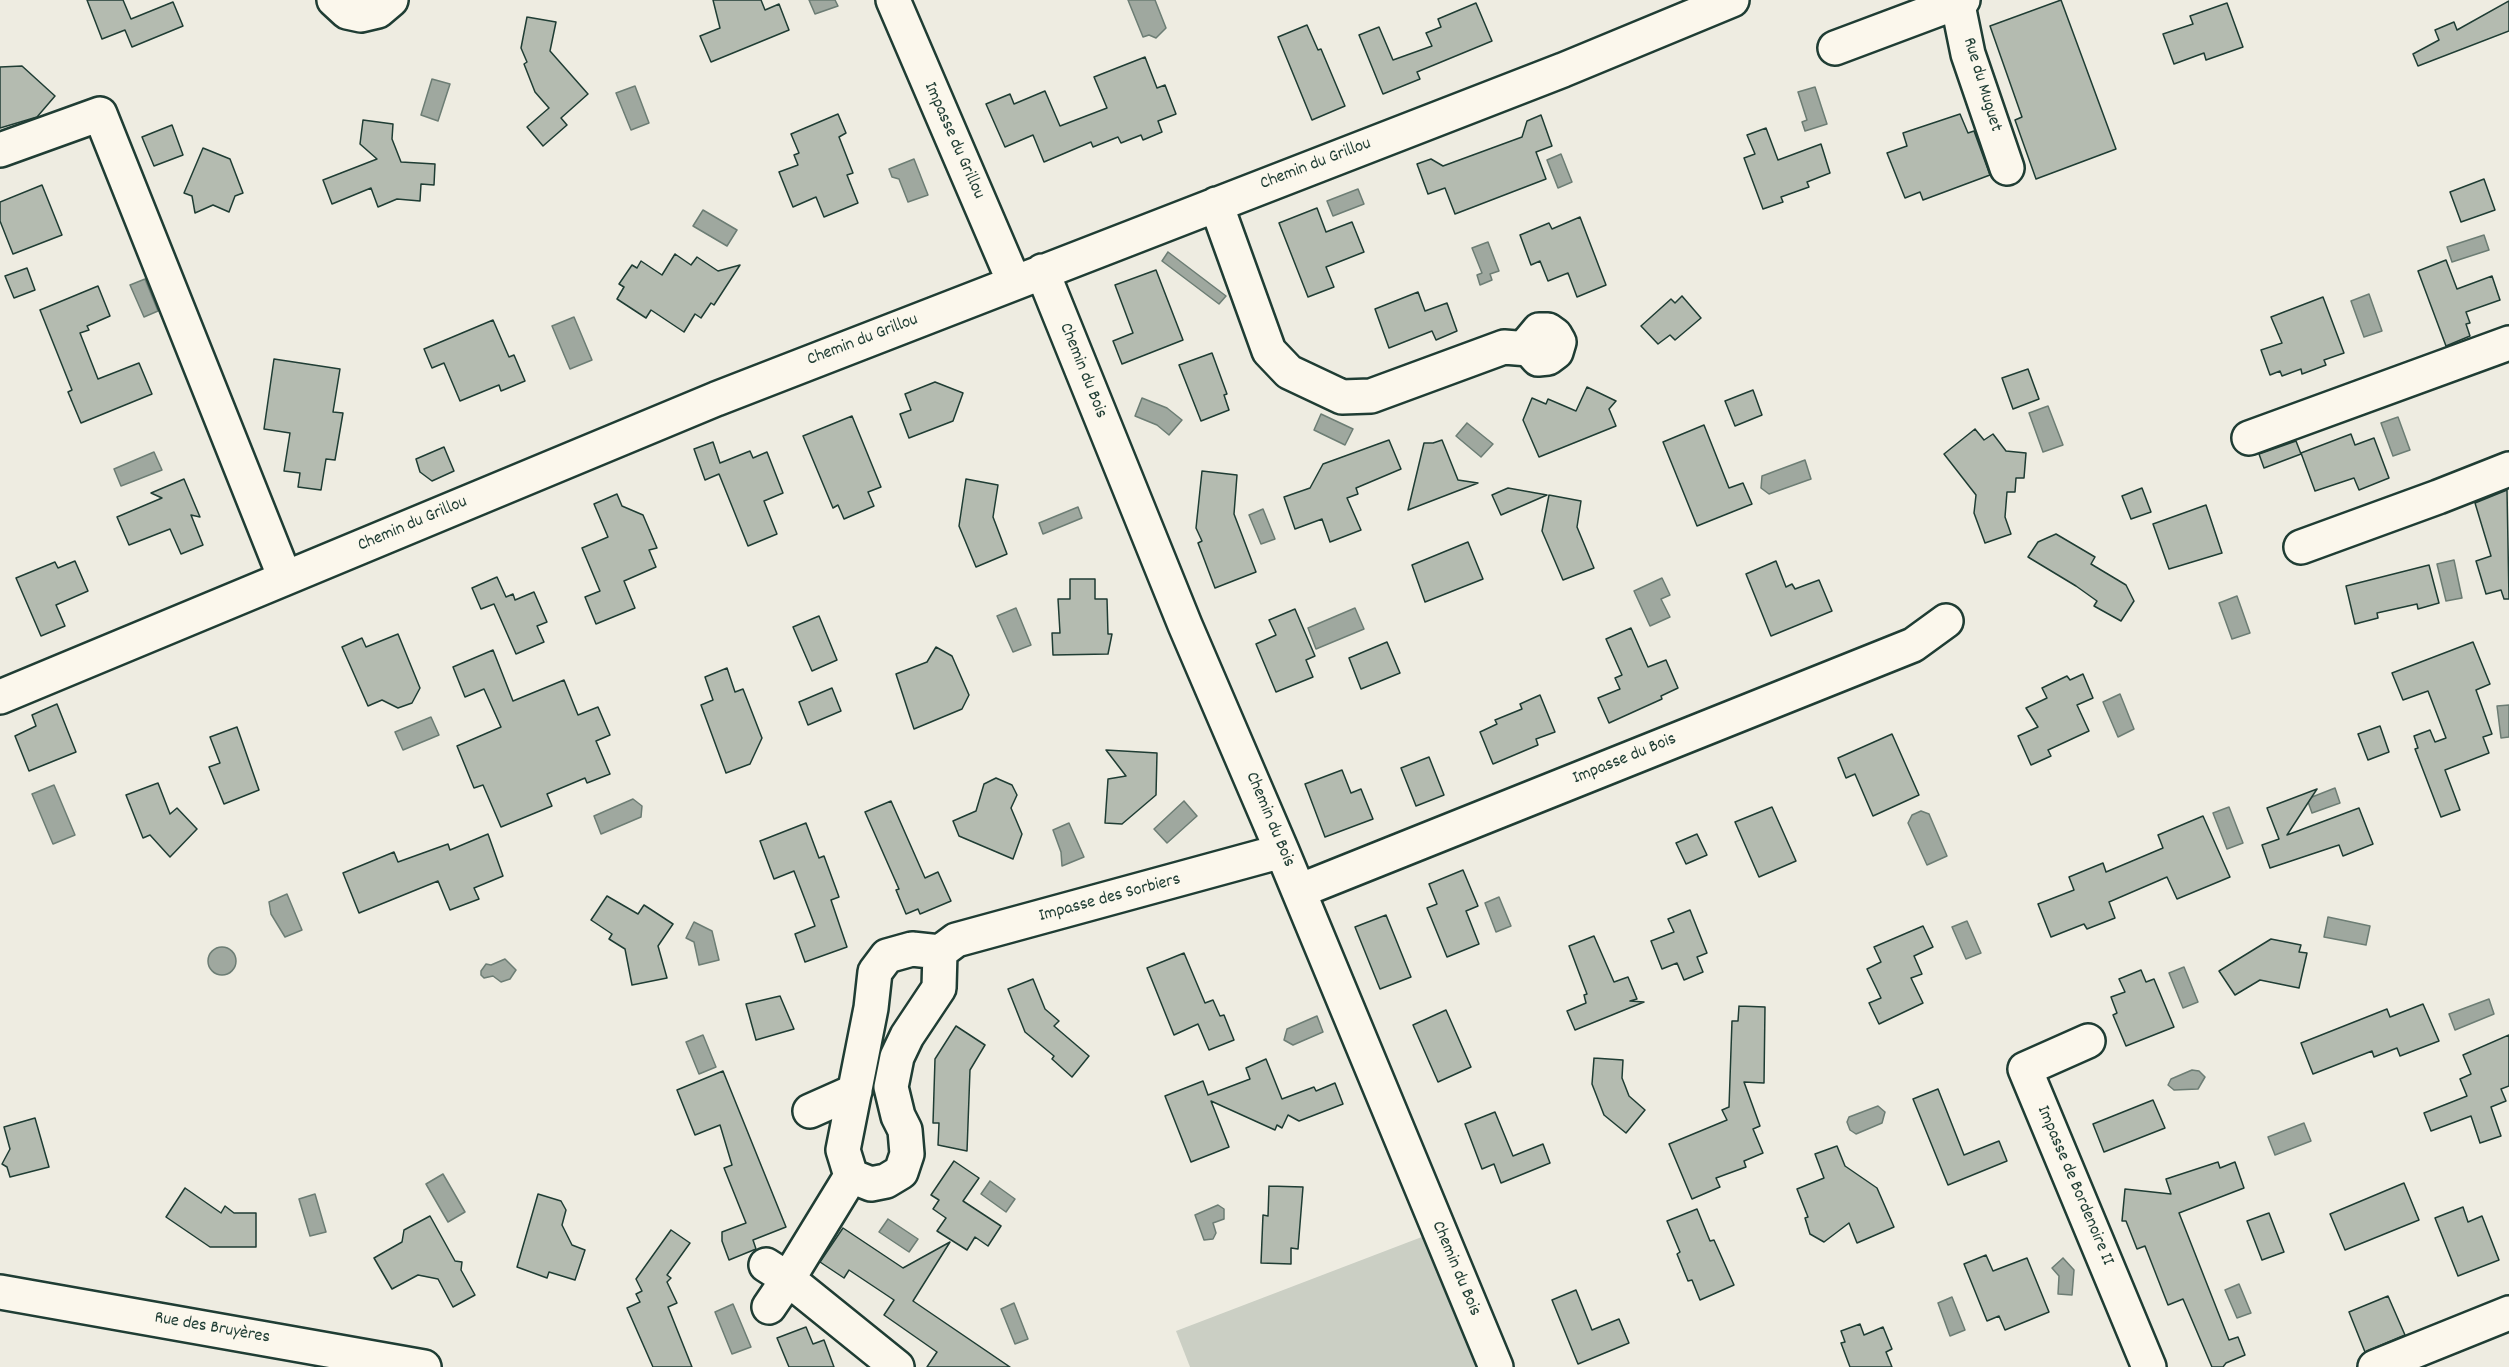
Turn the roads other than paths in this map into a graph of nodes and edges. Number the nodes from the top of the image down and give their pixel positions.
1 (334, 0) edge
2 (391, 0) edge
3 (893, 0) edge
4 (1732, 0) edge
5 (1959, 1) edge
6 (1835, 48) dead end
7 (0, 150) edge
8 (2007, 168) dead end
9 (1216, 204) junction
10 (1028, 277) junction
11 (2509, 343) edge
12 (1529, 349) dead end
13 (2249, 438) dead end
14 (2509, 469) edge
15 (2301, 546) dead end
16 (285, 578) junction
17 (1946, 621) dead end
18 (0, 697) edge
19 (1282, 851) junction
20 (1299, 891) junction
21 (940, 952) junction
22 (2088, 1041) dead end
23 (855, 1091) junction
24 (810, 1111) dead end
25 (851, 1176) junction
26 (777, 1272) junction
27 (0, 1292) edge
28 (769, 1307) dead end
29 (2509, 1313) edge
30 (424, 1367) edge
31 (897, 1367) edge
32 (1496, 1367) edge
33 (2149, 1367) edge
34 (2375, 1367) edge

1 - 2 street
3 - 10 street, Impasse du Grillou
4 - 9 street, Chemin du Grillou
5 - 6 street
5 - 8 street, Rue du Muguet
7 - 16 street
9 - 10 street, Chemin du Grillou
9 - 12 street
10 - 16 street, Chemin du Grillou
10 - 19 street, Chemin du Bois
11 - 13 street
14 - 15 street
16 - 18 street, Chemin du Grillou
17 - 20 street, Impasse du Bois
19 - 20 street, Chemin du Bois
19 - 21 street, Impasse des Sorbiers
20 - 32 street, Chemin du Bois
21 - 23 street
21 - 25 street
22 - 33 street, Impasse de Bordenoire II
23 - 24 street
23 - 25 street
25 - 26 street
26 - 28 street
26 - 31 street
27 - 30 street, Rue des Bruyères
29 - 34 street

